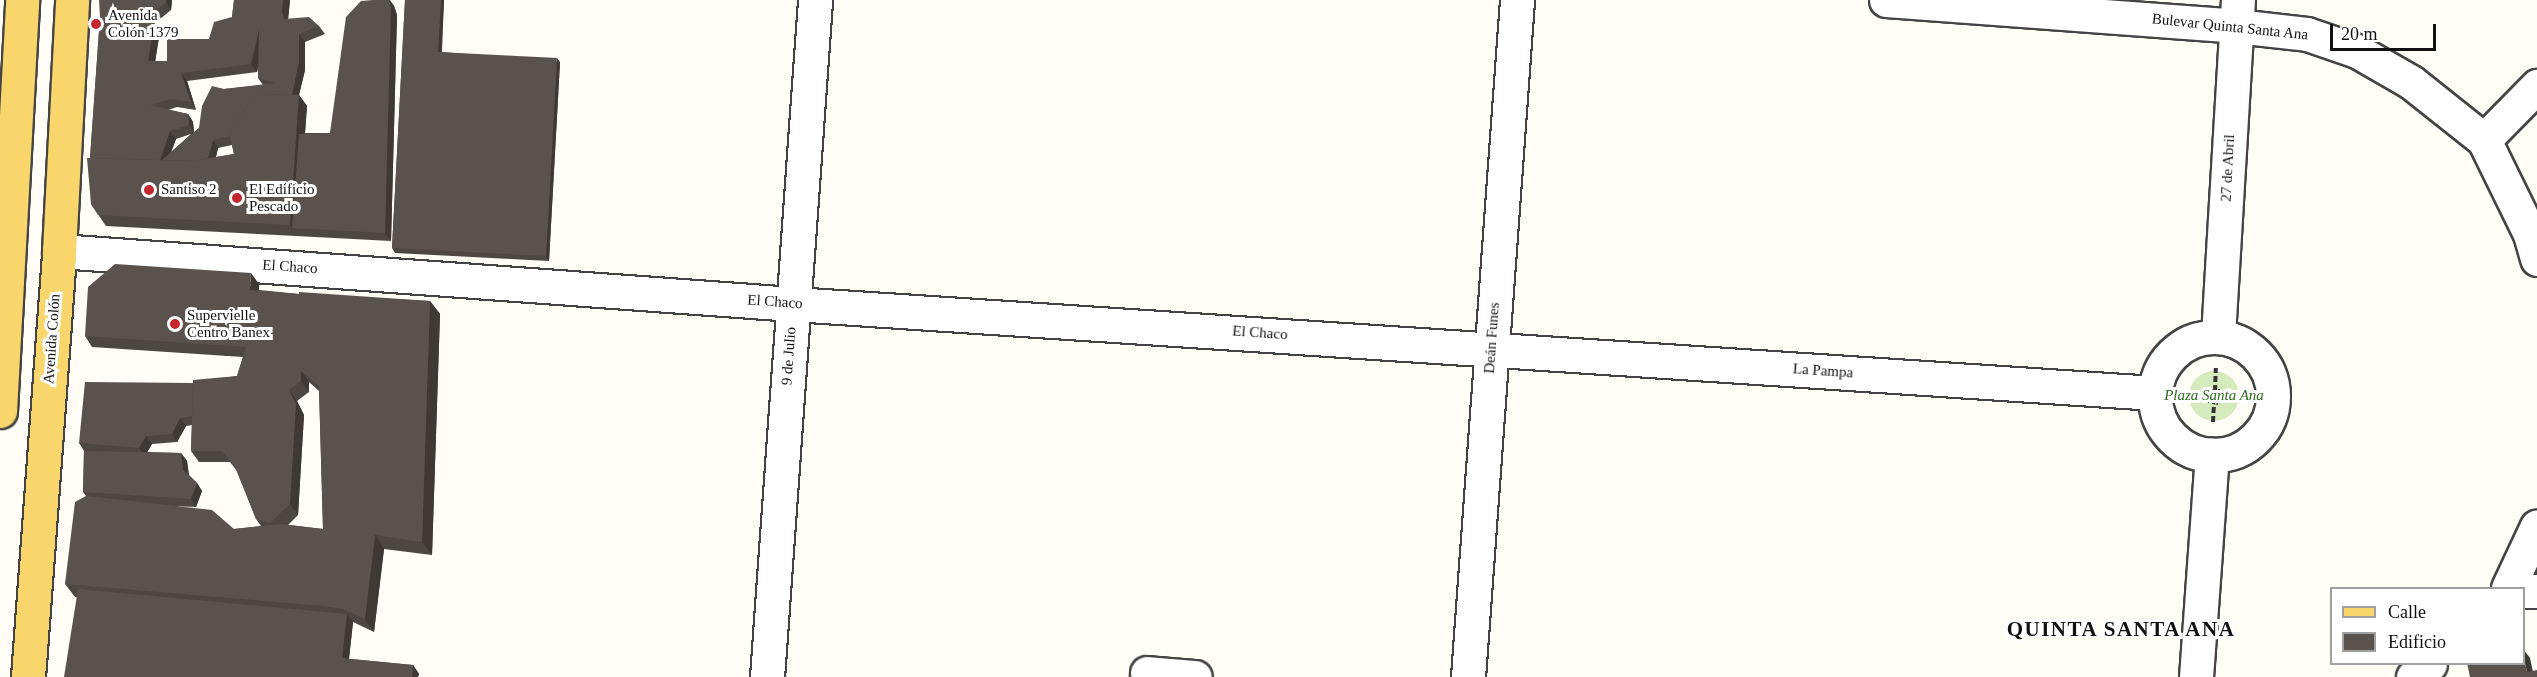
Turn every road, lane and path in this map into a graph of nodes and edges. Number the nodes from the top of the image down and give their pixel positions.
1 (22, 0) edge
2 (72, 0) edge
3 (815, 0) edge
4 (1516, 0) edge
5 (1886, 0) edge
6 (2237, 13) edge
7 (2537, 86) edge
8 (2484, 140) junction
9 (5, 247) edge
10 (59, 251) junction
11 (2537, 260) edge
12 (793, 304) junction
13 (2218, 336) junction
14 (1491, 348) junction
15 (2155, 393) junction
16 (0, 411) edge
17 (2212, 455) junction
18 (2537, 526) edge
19 (2508, 587) edge
20 (1147, 673) dead end
21 (28, 677) edge
22 (767, 677) edge
23 (1195, 677) edge
24 (1468, 677) edge
25 (2196, 677) edge

1 - 9 main road
2 - 10 main road, Avenida Colón
3 - 12 street, 9 de Julio
4 - 14 street, Deán Funes
5 - 6 street, Bulevar Quinta Santa Ana
6 - 8 street, Bulevar Quinta Santa Ana
6 - 13 street, 27 de Abril
7 - 8 street
8 - 11 street, Bulevar Quinta Santa Ana
9 - 16 main road
10 - 12 street, El Chaco
10 - 21 main road, Avenida Colón
12 - 14 street, El Chaco
12 - 22 street, 9 de Julio
13 - 15 street
13 - 17 street
14 - 15 street, La Pampa
14 - 24 street, Deán Funes
15 - 17 street
17 - 25 street
18 - 19 street
20 - 23 street

